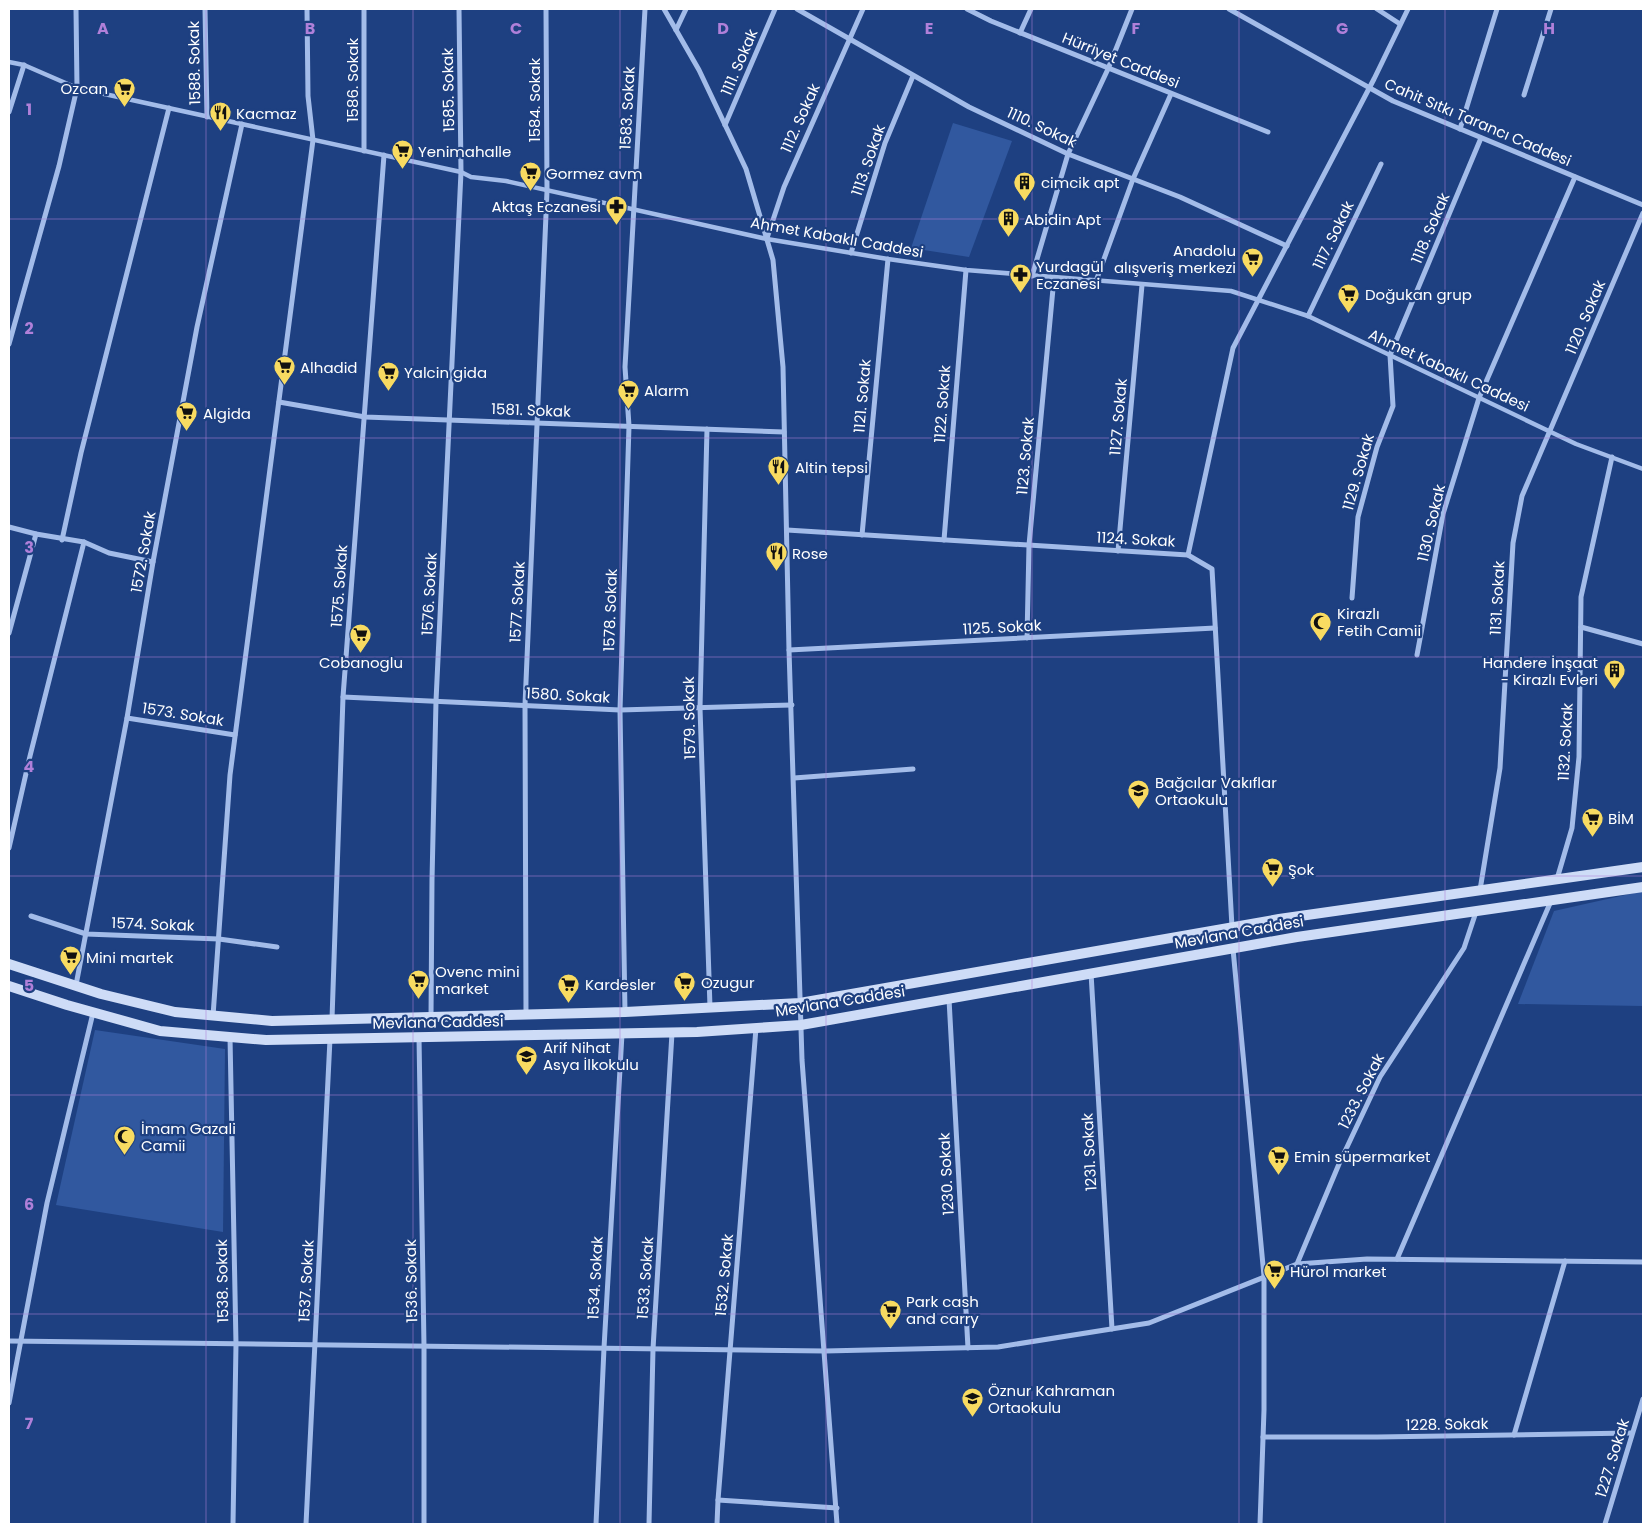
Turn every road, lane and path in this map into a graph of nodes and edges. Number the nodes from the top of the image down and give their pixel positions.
1 (76, 9) edge
2 (205, 9) edge
3 (307, 9) edge
4 (364, 9) edge
5 (459, 9) edge
6 (546, 9) edge
7 (645, 9) edge
8 (664, 9) edge
9 (686, 9) edge
10 (775, 9) edge
11 (797, 9) edge
12 (863, 9) edge
13 (967, 9) edge
14 (1031, 9) edge
15 (1132, 9) edge
16 (1229, 9) edge
17 (1377, 9) edge
18 (1408, 9) edge
19 (1497, 9) edge
20 (1551, 9) edge
21 (1400, 24) junction
22 (676, 30) junction
23 (1020, 33) junction
24 (848, 39) junction
25 (9, 62) edge
26 (24, 65) junction
27 (1108, 69) junction
28 (914, 76) junction
29 (77, 88) junction
30 (1368, 88) junction
31 (1171, 94) junction
32 (1524, 95) dead end
33 (169, 108) junction
34 (9, 112) edge
35 (208, 116) junction
36 (242, 124) junction
37 (725, 125) junction
38 (1460, 129) junction
39 (1268, 132) dead end
40 (1481, 138) junction
41 (313, 140) junction
42 (364, 151) junction
43 (1068, 154) junction
44 (384, 155) junction
45 (1381, 164) dead end
46 (461, 172) junction
47 (1575, 177) junction
48 (1133, 179) junction
49 (547, 191) junction
50 (1643, 205) edge
51 (634, 210) junction
52 (1643, 213) edge
53 (766, 239) junction
54 (1287, 246) junction
55 (850, 253) junction
56 (888, 259) junction
57 (966, 270) junction
58 (1032, 276) junction
59 (1054, 278) junction
60 (1096, 281) junction
61 (1142, 285) junction
62 (1259, 300) junction
63 (1308, 316) junction
64 (9, 344) edge
65 (1390, 355) junction
66 (1478, 398) junction
67 (279, 402) junction
68 (365, 417) junction
69 (450, 420) junction
70 (538, 423) junction
71 (629, 426) junction
72 (707, 429) junction
73 (1549, 431) junction
74 (784, 432) junction
75 (1612, 457) junction
76 (1643, 469) edge
77 (9, 527) edge
78 (787, 530) junction
79 (36, 534) junction
80 (862, 535) junction
81 (62, 540) junction
82 (944, 540) junction
83 (84, 542) junction
84 (1029, 545) junction
85 (1118, 551) junction
86 (1188, 555) junction
87 (154, 562) junction
88 (1352, 598) dead end
89 (1580, 627) junction
90 (1215, 628) junction
91 (9, 633) edge
92 (1027, 638) junction
93 (1643, 644) edge
94 (789, 650) junction
95 (1417, 655) dead end
96 (343, 696) junction
97 (436, 701) junction
98 (525, 705) junction
99 (792, 705) junction
100 (700, 708) junction
101 (620, 710) junction
102 (127, 718) junction
103 (235, 735) junction
104 (913, 769) dead end
105 (794, 778) junction
106 (9, 848) edge
107 (1643, 867) edge
108 (1556, 880) junction
109 (1643, 887) edge
110 (1480, 890) junction
111 (1551, 900) junction
112 (1476, 911) junction
113 (31, 916) dead end
114 (1232, 927) junction
115 (86, 934) junction
116 (219, 939) junction
117 (277, 947) dead end
118 (1232, 948) junction
119 (9, 964) edge
120 (1091, 973) junction
121 (9, 986) edge
122 (76, 986) junction
123 (949, 999) junction
124 (800, 1002) junction
125 (710, 1008) junction
126 (625, 1012) junction
127 (94, 1013) junction
128 (526, 1014) junction
129 (214, 1016) junction
130 (431, 1017) junction
131 (332, 1019) junction
132 (801, 1025) junction
133 (756, 1028) junction
134 (672, 1033) junction
135 (622, 1034) junction
136 (230, 1036) junction
137 (419, 1037) junction
138 (330, 1039) junction
139 (1397, 1259) junction
140 (1565, 1261) junction
141 (1643, 1262) edge
142 (1297, 1264) junction
143 (1264, 1276) junction
144 (1112, 1328) junction
145 (9, 1341) edge
146 (20, 1342) junction
147 (236, 1344) junction
148 (316, 1345) junction
149 (424, 1346) junction
150 (604, 1348) junction
151 (968, 1348) junction
152 (653, 1349) junction
153 (731, 1350) junction
154 (824, 1351) junction
155 (1643, 1399) edge
156 (9, 1403) edge
157 (1632, 1433) junction
158 (1514, 1435) junction
159 (1263, 1437) junction
160 (718, 1500) junction
161 (837, 1508) junction
162 (233, 1524) edge
163 (306, 1524) edge
164 (424, 1524) edge
165 (596, 1524) edge
166 (649, 1524) edge
167 (717, 1524) edge
168 (837, 1524) edge
169 (1260, 1524) edge
170 (1605, 1524) edge

1 - 29 street
2 - 35 street, 1588. Sokak
3 - 41 street
4 - 42 street, 1586. Sokak
5 - 46 street, 1585. Sokak
6 - 49 street, 1584. Sokak
7 - 51 street, 1583. Sokak
8 - 22 street
9 - 22 street
10 - 37 street, 1111. Sokak
11 - 24 street, 1110. Sokak
12 - 24 street, 1112. Sokak
13 - 23 street, Hürriyet Caddesi
14 - 23 street
15 - 27 street
16 - 30 street, Cahit Sıtkı Tarancı Caddesi
17 - 21 street
18 - 21 street
19 - 38 street
20 - 32 street
21 - 30 street
22 - 37 street
23 - 27 street, Hürriyet Caddesi
24 - 28 street, 1110. Sokak
24 - 53 street, 1112. Sokak
25 - 26 street, Ahmet Kabaklı Caddesi
26 - 29 street, Ahmet Kabaklı Caddesi
26 - 34 street
27 - 31 street, Hürriyet Caddesi
27 - 43 street
28 - 43 street, 1110. Sokak
28 - 55 street, 1113. Sokak
29 - 33 street, Ahmet Kabaklı Caddesi
29 - 64 street
30 - 38 street, Cahit Sıtkı Tarancı Caddesi
30 - 54 street
31 - 39 street, Hürriyet Caddesi
31 - 48 street
33 - 35 street, Ahmet Kabaklı Caddesi
33 - 81 street
35 - 36 street, Ahmet Kabaklı Caddesi
36 - 41 street, Ahmet Kabaklı Caddesi
36 - 87 street, 1572. Sokak
37 - 53 street
38 - 40 street, Cahit Sıtkı Tarancı Caddesi
40 - 47 street, Cahit Sıtkı Tarancı Caddesi
40 - 65 street, 1118. Sokak
41 - 42 street, Ahmet Kabaklı Caddesi
41 - 67 street
42 - 44 street, Ahmet Kabaklı Caddesi
43 - 48 street, 1110. Sokak
43 - 58 street
44 - 46 street, Ahmet Kabaklı Caddesi
44 - 68 street, 1575. Sokak
45 - 63 street, 1117. Sokak
46 - 49 street, Ahmet Kabaklı Caddesi
46 - 69 street, 1576. Sokak
47 - 50 street, Cahit Sıtkı Tarancı Caddesi
47 - 66 street, 1130. Sokak
48 - 54 street, 1110. Sokak
48 - 60 street
49 - 51 street, Ahmet Kabaklı Caddesi
49 - 70 street, 1577. Sokak
51 - 53 street, Ahmet Kabaklı Caddesi
51 - 71 street, 1578. Sokak
52 - 73 street, 1120. Sokak
53 - 55 street, Ahmet Kabaklı Caddesi
53 - 74 street
54 - 62 street
55 - 56 street, Ahmet Kabaklı Caddesi
56 - 57 street, Ahmet Kabaklı Caddesi
56 - 80 street, 1121. Sokak
57 - 58 street, Ahmet Kabaklı Caddesi
57 - 82 street, 1122. Sokak
58 - 59 street, Ahmet Kabaklı Caddesi
59 - 60 street, Ahmet Kabaklı Caddesi
59 - 84 street, 1123. Sokak
60 - 61 street, Ahmet Kabaklı Caddesi
61 - 62 street, Ahmet Kabaklı Caddesi
61 - 85 street, 1127. Sokak
62 - 63 street, Ahmet Kabaklı Caddesi
62 - 86 street
63 - 65 street, Ahmet Kabaklı Caddesi
65 - 66 street, Ahmet Kabaklı Caddesi
65 - 88 street, 1129. Sokak
66 - 73 street, Ahmet Kabaklı Caddesi
66 - 95 street, 1130. Sokak
67 - 68 street, 1581. Sokak
67 - 103 street
68 - 69 street, 1581. Sokak
68 - 96 street, 1575. Sokak
69 - 70 street, 1581. Sokak
69 - 97 street, 1576. Sokak
70 - 71 street, 1581. Sokak
70 - 98 street, 1577. Sokak
71 - 72 street, 1581. Sokak
71 - 101 street, 1578. Sokak
72 - 74 street, 1581. Sokak
72 - 100 street, 1579. Sokak
73 - 75 street, Ahmet Kabaklı Caddesi
73 - 110 street, 1131. Sokak
74 - 78 street
75 - 76 street, Ahmet Kabaklı Caddesi
75 - 89 street, 1132. Sokak
77 - 79 street
78 - 80 street, 1124. Sokak
78 - 94 street
79 - 81 street
79 - 91 street
80 - 82 street, 1124. Sokak
81 - 83 street
82 - 84 street, 1124. Sokak
83 - 87 street
83 - 106 street
84 - 85 street, 1124. Sokak
84 - 92 street, 1123. Sokak
85 - 86 street, 1124. Sokak
86 - 90 street, 1124. Sokak
87 - 102 street, 1572. Sokak
89 - 93 street
89 - 108 street, 1132. Sokak
90 - 92 street, 1125. Sokak
90 - 114 street, 1124. Sokak
92 - 94 street, 1125. Sokak
94 - 99 street
96 - 97 street, 1580. Sokak
96 - 131 street, 1575. Sokak
97 - 98 street, 1580. Sokak
97 - 130 street, 1576. Sokak
98 - 101 street, 1580. Sokak
98 - 128 street, 1577. Sokak
99 - 100 street, 1580. Sokak
99 - 105 street
100 - 101 street, 1580. Sokak
100 - 125 street, 1579. Sokak
101 - 126 street, 1578. Sokak
102 - 103 street, 1573. Sokak
102 - 115 street, 1572. Sokak
103 - 116 street
104 - 105 street
105 - 124 street
107 - 108 main road, Mevlana Caddesi
108 - 110 main road, Mevlana Caddesi
109 - 111 main road, Mevlana Caddesi
110 - 114 main road, Mevlana Caddesi
111 - 112 main road, Mevlana Caddesi
111 - 139 street
112 - 118 main road, Mevlana Caddesi
112 - 142 street, 1233. Sokak
113 - 115 street, 1574. Sokak
114 - 124 main road, Mevlana Caddesi
115 - 116 street, 1574. Sokak
115 - 122 street, 1572. Sokak
116 - 117 street, 1574. Sokak
116 - 129 street
118 - 120 main road, Mevlana Caddesi
118 - 143 street
119 - 122 main road, Mevlana Caddesi
120 - 123 main road, Mevlana Caddesi
120 - 144 street, 1231. Sokak
121 - 127 main road, Mevlana Caddesi
122 - 129 main road, Mevlana Caddesi
123 - 132 main road, Mevlana Caddesi
123 - 151 street, 1230. Sokak
124 - 125 main road, Mevlana Caddesi
124 - 132 street
125 - 126 main road, Mevlana Caddesi
126 - 128 main road, Mevlana Caddesi
127 - 136 main road, Mevlana Caddesi
127 - 146 street
128 - 130 main road, Mevlana Caddesi
129 - 131 main road, Mevlana Caddesi
130 - 131 main road, Mevlana Caddesi
132 - 133 main road, Mevlana Caddesi
132 - 154 street
133 - 134 main road, Mevlana Caddesi
133 - 153 street, 1532. Sokak
134 - 135 main road, Mevlana Caddesi
134 - 152 street, 1533. Sokak
135 - 137 main road, Mevlana Caddesi
135 - 150 street, 1534. Sokak
136 - 138 main road, Mevlana Caddesi
136 - 147 street, 1538. Sokak
137 - 138 main road, Mevlana Caddesi
137 - 149 street, 1536. Sokak
138 - 148 street, 1537. Sokak
139 - 140 street
139 - 142 street
140 - 141 street
140 - 158 street
142 - 143 street
143 - 144 street
143 - 159 street
144 - 151 street
145 - 146 street
146 - 147 street
146 - 156 street
147 - 148 street
147 - 162 street, 1538. Sokak
148 - 149 street
148 - 163 street, 1537. Sokak
149 - 150 street
149 - 164 street, 1536. Sokak
150 - 152 street
150 - 165 street, 1534. Sokak
151 - 154 street
152 - 153 street
152 - 166 street, 1533. Sokak
153 - 154 street
153 - 160 street, 1532. Sokak
154 - 161 street
155 - 157 street, 1227. Sokak
157 - 158 street, 1228. Sokak
157 - 170 street, 1227. Sokak
158 - 159 street, 1228. Sokak
159 - 169 street
160 - 161 street
160 - 167 street, 1532. Sokak
161 - 168 street

